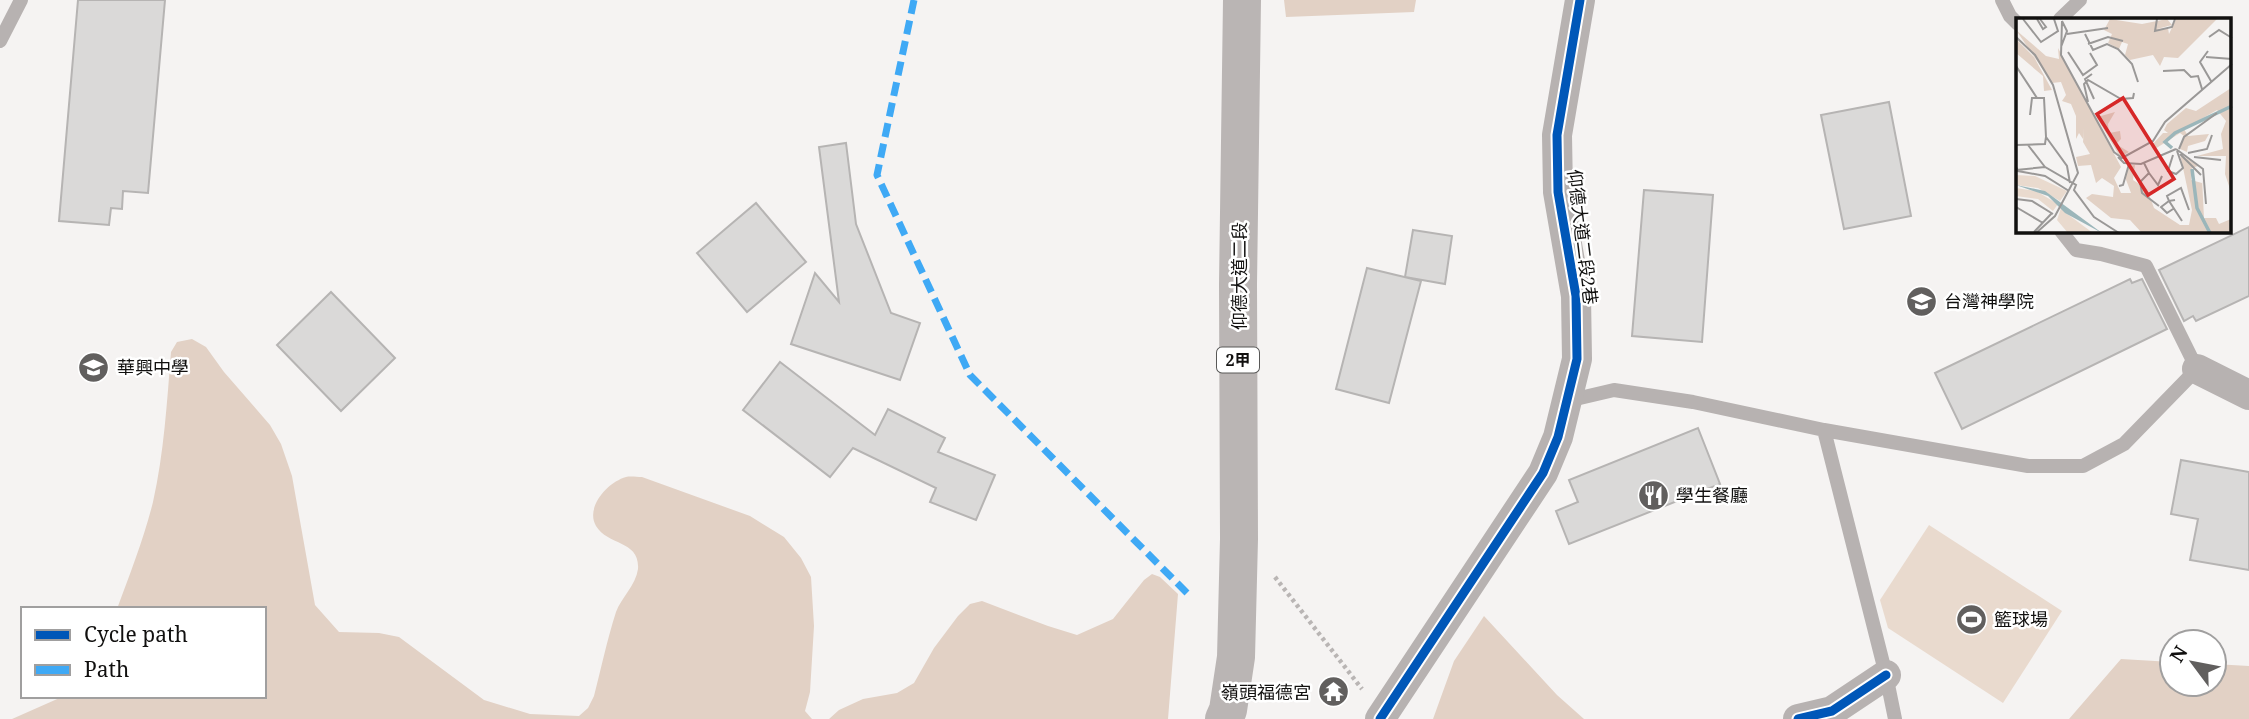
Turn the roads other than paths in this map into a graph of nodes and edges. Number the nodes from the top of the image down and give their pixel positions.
1 (21, 0) edge
2 (1242, 0) edge
3 (1580, 0) edge
4 (2001, 0) edge
5 (2080, 0) edge
6 (2061, 18) edge
7 (2016, 22) edge
8 (0, 41) edge
9 (2063, 233) edge
10 (2197, 369) junction
11 (2249, 395) edge
12 (1567, 401) junction
13 (1824, 430) junction
14 (1886, 675) junction
15 (1383, 718) edge
16 (1224, 719) edge
17 (1798, 719) edge
18 (1895, 719) edge

1 - 8 lane
2 - 16 main road, 仰德大道二段 / 2甲
3 - 12 street, 仰德大道二段2巷
4 - 7 lane
5 - 6 lane
9 - 10 lane
10 - 11 street
10 - 13 lane
12 - 13 lane
12 - 15 street, 仰德大道二段2巷
13 - 14 lane
14 - 17 street
14 - 18 lane

